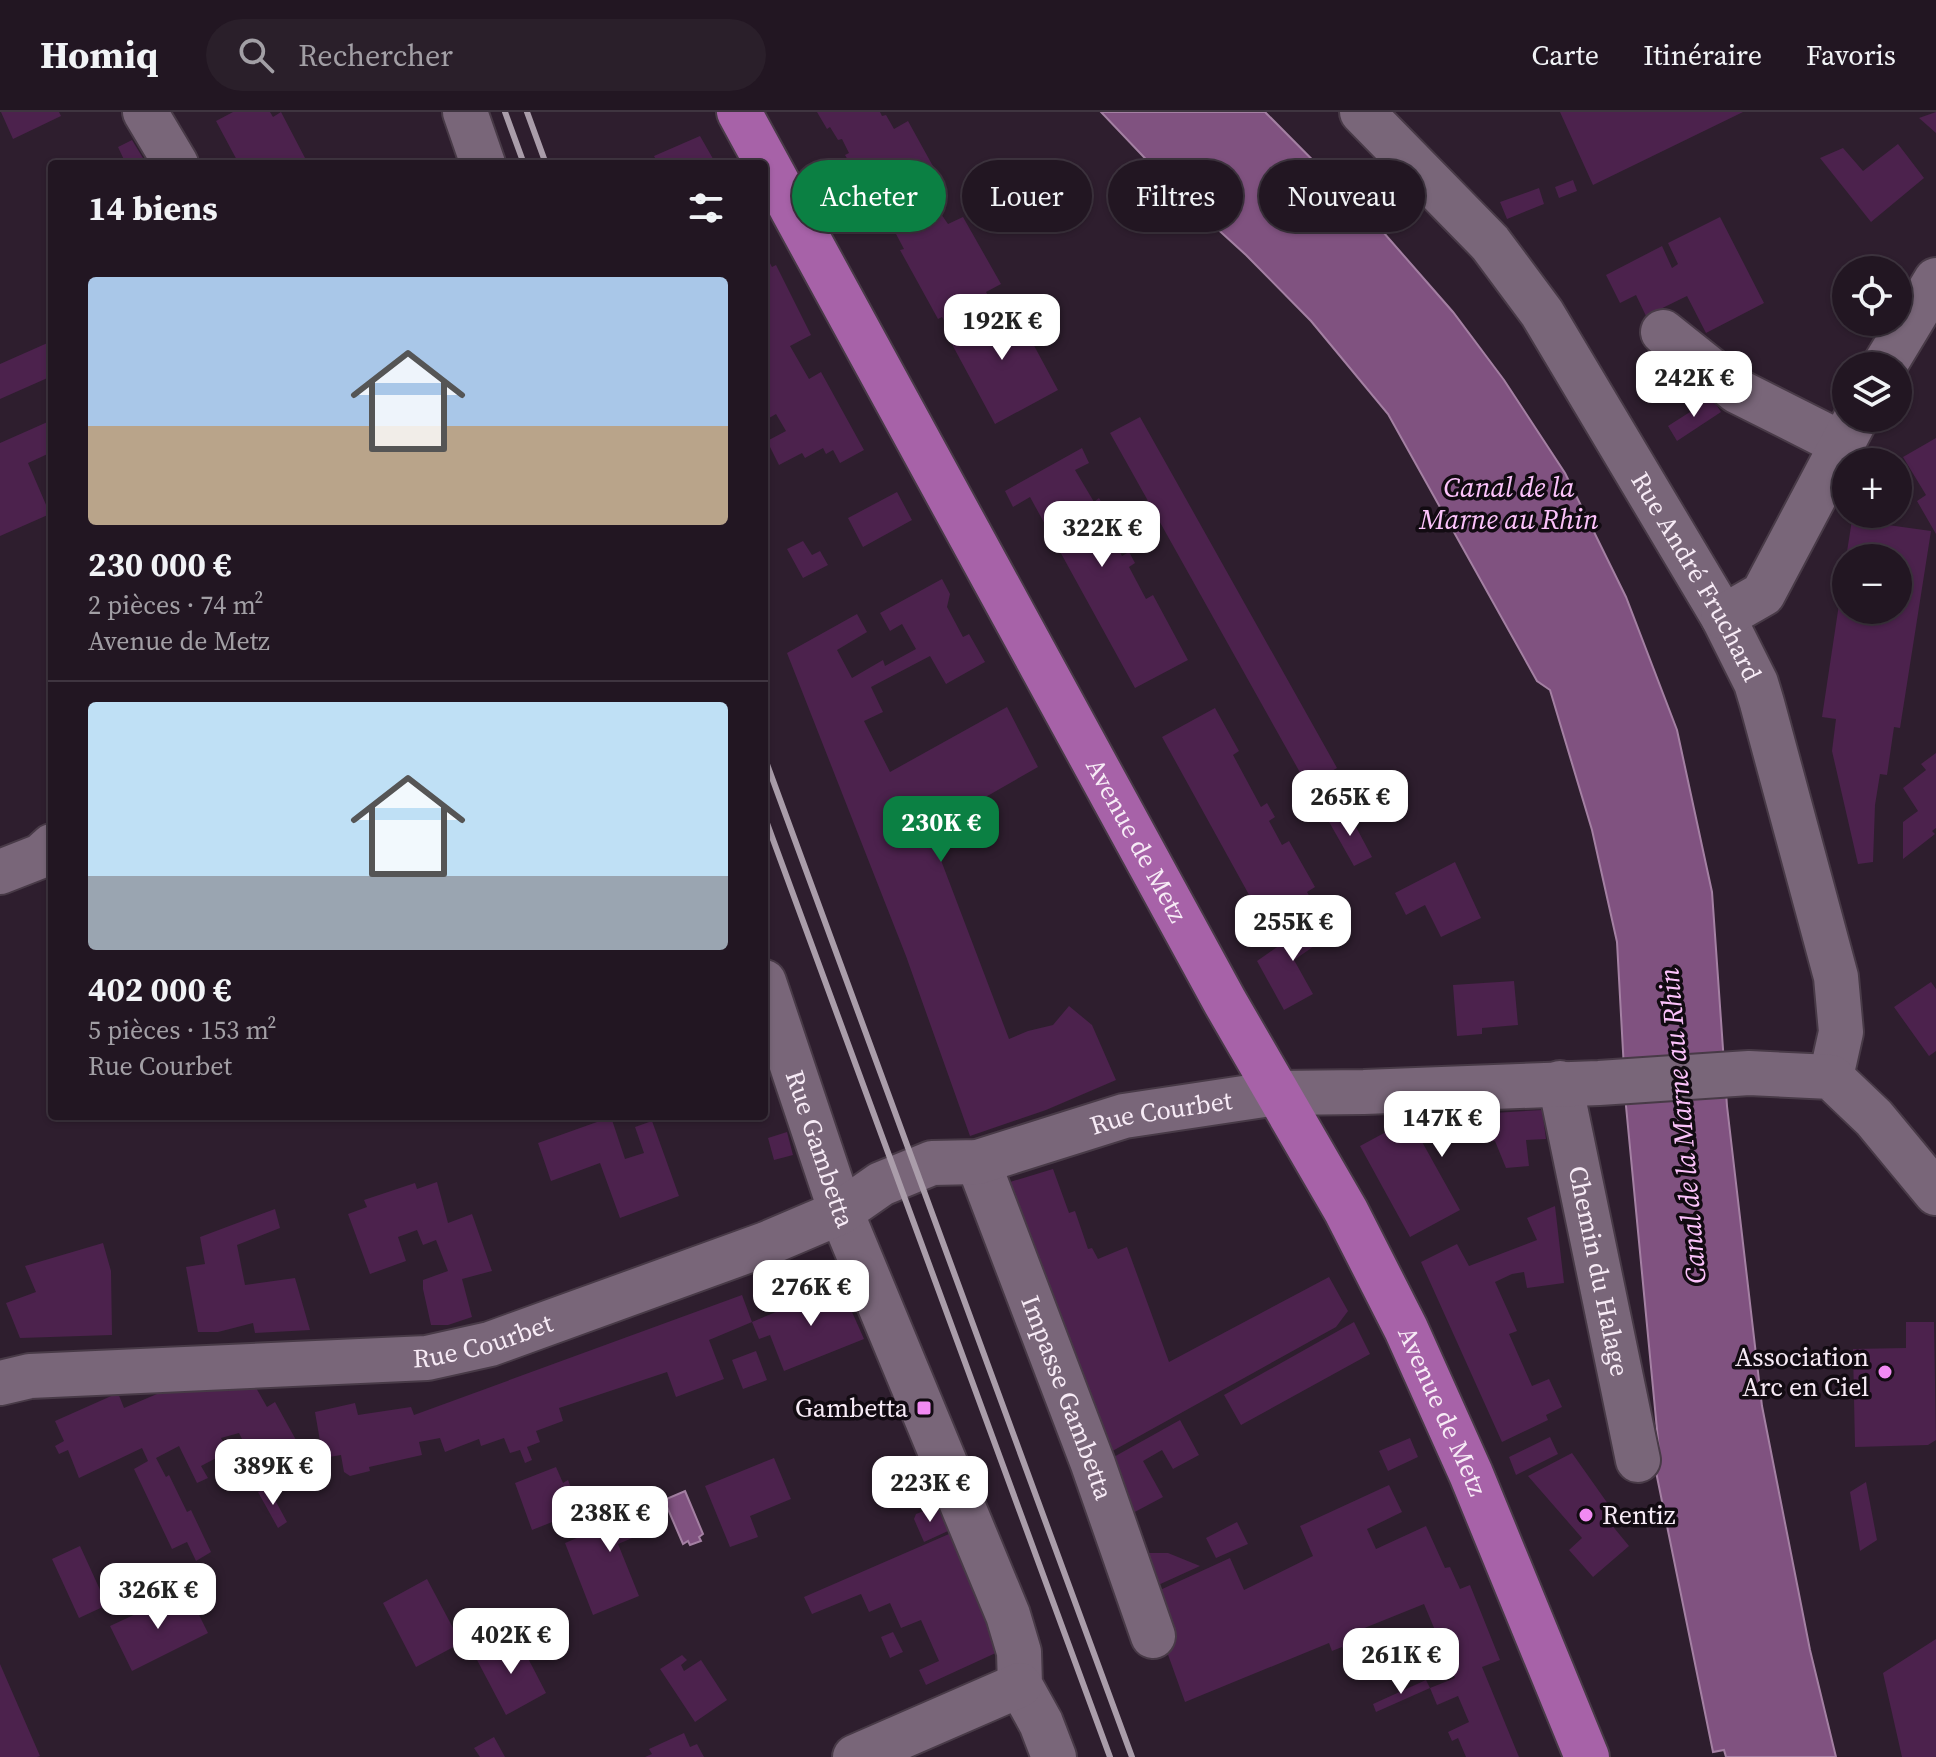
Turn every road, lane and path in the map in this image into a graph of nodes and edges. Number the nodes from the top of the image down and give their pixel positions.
1 (145, 112) edge
2 (465, 112) edge
3 (739, 112) edge
4 (1362, 112) edge
5 (174, 160) edge
6 (482, 160) edge
7 (765, 160) edge
8 (768, 165) edge
9 (1936, 280) edge
10 (1663, 332) dead end
11 (1892, 352) edge
12 (1832, 425) edge
13 (1848, 432) edge
14 (1723, 617) junction
15 (48, 850) edge
16 (0, 872) edge
17 (768, 994) edge
18 (1831, 1077) junction
19 (1580, 1083) junction
20 (1277, 1093) junction
21 (978, 1162) junction
22 (1936, 1193) edge
23 (841, 1212) junction
24 (0, 1383) edge
25 (1638, 1460) dead end
26 (1153, 1636) dead end
27 (1020, 1685) junction
28 (855, 1757) edge
29 (1054, 1757) edge
30 (1587, 1757) edge

1 - 5 street
2 - 6 street
3 - 7 main road, Avenue de Metz
4 - 14 street, Rue André Fruchard
8 - 20 main road, Avenue de Metz
9 - 11 street
10 - 12 street
13 - 14 street
14 - 18 street, Rue André Fruchard
15 - 16 street
17 - 23 street, Rue Gambetta
18 - 19 street, Rue Courbet
18 - 22 street
19 - 20 street, Rue Courbet
19 - 25 street, Chemin du Halage
20 - 21 street, Rue Courbet
20 - 30 main road, Avenue de Metz
21 - 23 street, Rue Courbet
21 - 26 street, Impasse Gambetta
23 - 24 street, Rue Courbet
23 - 27 street, Rue Gambetta
27 - 28 street
27 - 29 street, Rue Gambetta

